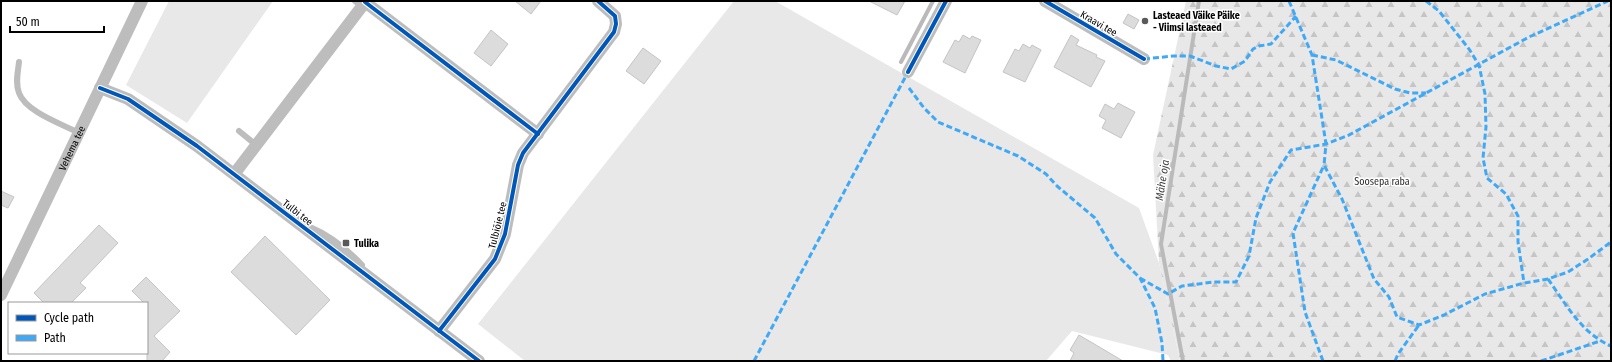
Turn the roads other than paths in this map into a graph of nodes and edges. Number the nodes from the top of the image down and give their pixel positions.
1 (142, 1) edge
2 (598, 1) edge
3 (946, 1) edge
4 (1045, 1) edge
5 (362, 2) edge
6 (1144, 59) dead end
7 (19, 62) dead end
8 (908, 72) dead end
9 (100, 88) junction
10 (239, 131) dead end
11 (79, 133) junction
12 (538, 134) junction
13 (256, 145) junction
14 (235, 173) junction
15 (1, 296) edge
16 (439, 331) junction
17 (479, 361) edge

1 - 9 street, Vehema tee
2 - 12 street, Tulbiõie tee
3 - 8 street
4 - 6 street, Kraavi tee
5 - 12 street
5 - 13 street
7 - 11 lane
9 - 11 street, Vehema tee
9 - 14 street, Tulbi tee
10 - 13 lane
11 - 15 street, Vehema tee
12 - 16 street, Tulbiõie tee
13 - 14 street
14 - 16 street, Tulbi tee
16 - 17 street, Tulbi tee

